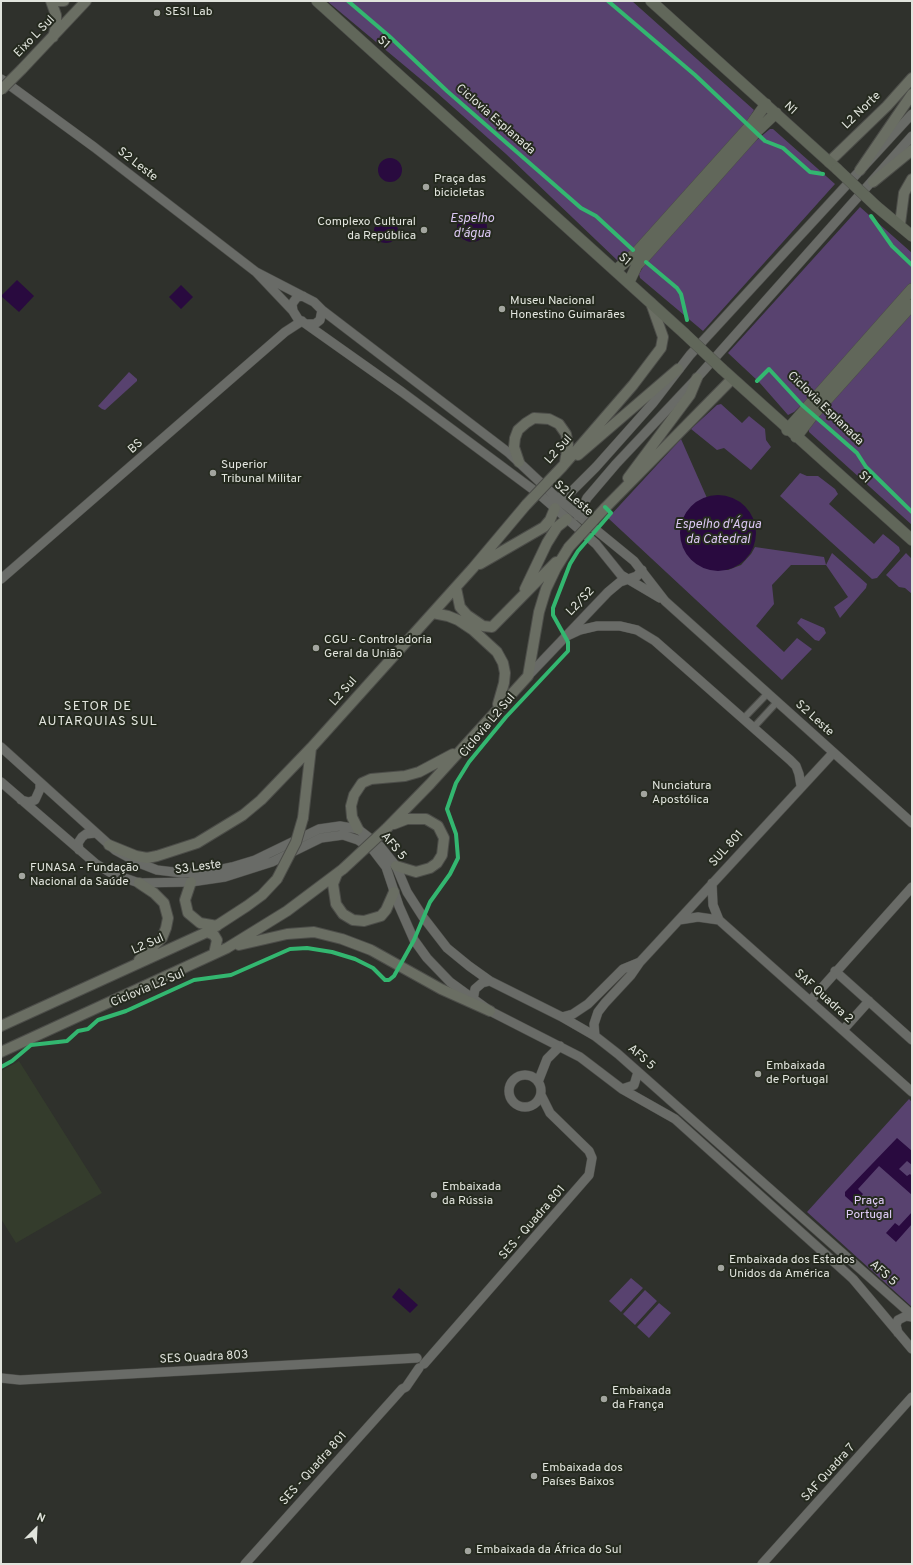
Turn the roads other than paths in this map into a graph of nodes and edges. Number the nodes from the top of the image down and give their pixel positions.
1 (51, 1) edge
2 (56, 1) edge
3 (64, 1) edge
4 (86, 1) edge
5 (317, 1) edge
6 (652, 1) edge
7 (52, 39) junction
8 (912, 78) edge
9 (1, 79) edge
10 (1, 90) edge
11 (912, 94) edge
12 (766, 104) junction
13 (776, 113) junction
14 (912, 114) edge
15 (912, 136) edge
16 (912, 150) edge
17 (833, 166) junction
18 (860, 170) junction
19 (912, 179) edge
20 (873, 182) junction
21 (900, 224) junction
22 (912, 236) edge
23 (616, 270) junction
24 (256, 272) junction
25 (630, 282) junction
26 (912, 289) edge
27 (303, 296) junction
28 (651, 303) junction
29 (912, 305) edge
30 (322, 310) junction
31 (299, 318) junction
32 (678, 368) junction
33 (697, 378) junction
34 (732, 379) junction
35 (454, 411) junction
36 (442, 421) junction
37 (787, 430) junction
38 (796, 437) junction
39 (519, 462) junction
40 (563, 466) junction
41 (618, 494) junction
42 (556, 503) junction
43 (578, 516) junction
44 (567, 519) junction
45 (912, 540) edge
46 (568, 549) junction
47 (619, 550) junction
48 (608, 561) junction
49 (473, 568) junction
50 (642, 570) junction
51 (1, 579) edge
52 (628, 579) junction
53 (456, 588) junction
54 (523, 595) junction
55 (665, 601) junction
56 (433, 613) junction
57 (565, 636) junction
58 (528, 676) junction
59 (768, 693) junction
60 (777, 702) junction
61 (496, 708) junction
62 (744, 718) junction
63 (754, 727) junction
64 (1, 747) edge
65 (311, 748) junction
66 (462, 748) junction
67 (833, 753) junction
68 (1, 782) edge
69 (40, 783) junction
70 (801, 786) junction
71 (21, 800) junction
72 (912, 823) edge
73 (388, 827) junction
74 (358, 829) junction
75 (96, 833) junction
76 (109, 845) junction
77 (79, 850) junction
78 (396, 866) junction
79 (340, 872) junction
80 (191, 882) junction
81 (139, 883) junction
82 (712, 883) junction
83 (912, 887) edge
84 (394, 892) junction
85 (679, 920) junction
86 (719, 920) junction
87 (217, 926) junction
88 (207, 932) junction
89 (227, 948) junction
90 (214, 954) junction
91 (640, 962) junction
92 (134, 965) junction
93 (835, 972) junction
94 (490, 981) junction
95 (608, 984) junction
96 (616, 991) junction
97 (473, 1000) junction
98 (810, 1001) junction
99 (869, 1001) junction
100 (490, 1011) junction
101 (562, 1017) junction
102 (1, 1026) edge
103 (843, 1030) junction
104 (595, 1036) junction
105 (546, 1040) junction
106 (912, 1040) edge
107 (560, 1046) junction
108 (1, 1052) edge
109 (638, 1072) junction
110 (530, 1076) junction
111 (538, 1082) junction
112 (622, 1089) junction
113 (912, 1092) edge
114 (541, 1095) junction
115 (528, 1107) junction
116 (550, 1113) junction
117 (912, 1316) edge
118 (900, 1337) junction
119 (912, 1349) edge
120 (418, 1363) junction
121 (1, 1378) edge
122 (20, 1380) junction
123 (1, 1385) edge
124 (912, 1398) edge
125 (245, 1564) edge
126 (762, 1564) edge

1 - 7 main road
2 - 3 main road
4 - 7 main road, Eixo L Sul
5 - 23 highway, S1
6 - 12 highway, N1
7 - 10 main road, Eixo L Sul, bridge
8 - 17 main road, L2 Norte
9 - 24 main road, S2 Leste
11 - 18 main road
12 - 13 highway, N1
12 - 23 highway
13 - 17 highway, N1
13 - 25 highway
14 - 18 main road
15 - 20 main road
16 - 20 main road
17 - 21 highway, N1, bridge
18 - 32 main road
19 - 21 main road
20 - 33 main road
21 - 22 highway, N1
23 - 25 highway, S1
24 - 27 main road, S2 Leste
24 - 31 main road, S2 Leste
25 - 28 highway, S1
26 - 37 highway
27 - 30 main road
27 - 31 main road
28 - 34 highway, S1, bridge
28 - 40 main road, L2 Sul
29 - 38 highway
30 - 31 main road
30 - 35 main road, S2 Leste
31 - 36 main road, S2 Leste
31 - 51 main road, BS
32 - 40 main road
32 - 42 main road
33 - 41 main road
33 - 43 main road
34 - 37 highway, S1
34 - 41 main road
35 - 36 main road
35 - 39 main road, S2 Leste
36 - 42 main road, S2 Leste
37 - 38 highway, S1
38 - 45 highway, S1
39 - 40 main road
39 - 42 main road, S2 Leste
40 - 49 main road, L2 Sul, bridge
41 - 46 main road, bridge
42 - 43 main road, S2 Leste
42 - 44 main road, S2 Leste
42 - 49 main road
43 - 47 main road, S2 Leste
44 - 48 main road, S2 Leste
44 - 54 main road
46 - 54 main road
46 - 58 main road
47 - 48 main road
47 - 50 main road, S2 Leste
48 - 52 main road, S2 Leste
49 - 53 main road, L2 Sul
50 - 52 main road, L2/S2
50 - 55 main road, S2 Leste
52 - 55 main road, S2 Leste
52 - 57 main road, L2/S2
53 - 54 main road
53 - 56 main road, L2 Sul
55 - 59 main road, S2 Leste
56 - 61 main road
56 - 65 main road, L2 Sul
57 - 58 main road, L2/S2
57 - 62 main road
58 - 61 main road
59 - 60 main road, S2 Leste
59 - 62 street
60 - 63 street
60 - 67 main road, S2 Leste
61 - 66 main road
62 - 63 main road
63 - 70 main road
64 - 69 main road, S3 Leste
65 - 76 main road
65 - 87 main road, L2 Sul, bridge
66 - 73 main road
66 - 74 main road
67 - 70 main road, SUL 801
67 - 72 main road, S2 Leste
68 - 71 main road, S3 Leste
69 - 71 main road
69 - 75 main road, S3 Leste
70 - 82 main road, SUL 801
71 - 77 main road, S3 Leste
73 - 78 main road
73 - 79 main road, bridge
74 - 76 main road, S3 Leste
74 - 78 main road, AFS 5
75 - 76 main road, S3 Leste
75 - 77 main road
77 - 81 main road, S3 Leste
78 - 94 main road, AFS 5
79 - 84 main road
79 - 89 main road
80 - 81 main road, S3 Leste
80 - 84 main road, S3 Leste
80 - 87 main road
81 - 92 main road
82 - 85 main road, SUL 801
82 - 86 main road
83 - 93 main road
84 - 97 main road, AFS 5
85 - 86 main road
85 - 91 main road, SUL 801
86 - 98 main road, SAF Quadra 2
87 - 88 main road, L2 Sul
88 - 90 main road
88 - 92 main road, L2 Sul
89 - 90 main road
89 - 100 main road
90 - 108 main road
91 - 95 main road, SUL 801
91 - 96 main road, SUL 801
92 - 102 main road, L2 Sul
93 - 98 main road
93 - 99 main road
94 - 97 main road
94 - 101 main road, AFS 5
95 - 96 main road
95 - 101 main road, SUL 801
96 - 104 main road, SUL 801
97 - 100 main road, AFS 5
98 - 103 main road, SAF Quadra 2
99 - 103 main road
99 - 106 main road
100 - 105 main road, AFS 5
101 - 104 main road, AFS 5
103 - 113 main road, SAF Quadra 2
104 - 109 main road, AFS 5
105 - 107 main road, AFS 5
105 - 110 main road
107 - 111 main road
107 - 112 main road, AFS 5
109 - 112 main road
109 - 117 main road, AFS 5
110 - 111 main road
110 - 115 main road
111 - 114 main road
112 - 118 main road, AFS 5
114 - 115 main road
114 - 116 main road, SES - Quadra 801
115 - 116 main road, SES - Quadra 801
116 - 120 main road, SES - Quadra 801
117 - 118 main road
118 - 119 main road, AFS 5
120 - 122 main road, SES Quadra 803
120 - 125 main road, SES - Quadra 801
121 - 122 main road, SES Quadra 803
122 - 123 main road, SES Quadra 803
124 - 126 main road, SAF Quadra 7

